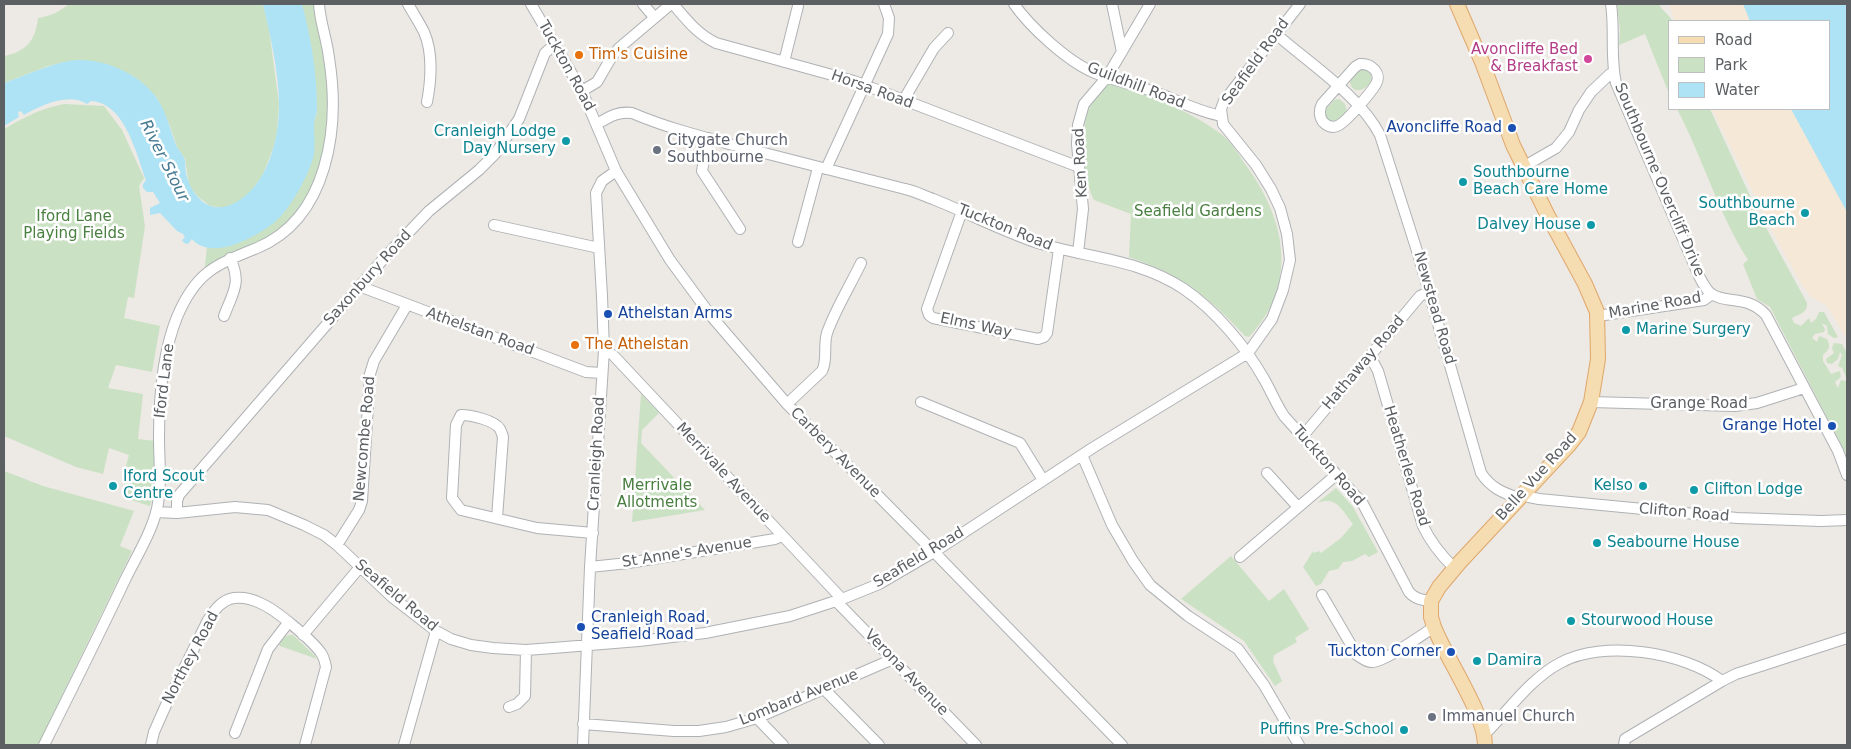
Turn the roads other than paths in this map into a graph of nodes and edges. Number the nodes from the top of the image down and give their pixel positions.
1 (319, 4) edge
2 (408, 4) edge
3 (531, 4) edge
4 (643, 4) edge
5 (672, 4) edge
6 (884, 4) edge
7 (1014, 4) edge
8 (1112, 4) edge
9 (1150, 4) edge
10 (1300, 4) edge
11 (1458, 4) edge
12 (1611, 4) edge
13 (798, 6) dead end
14 (654, 17) junction
15 (948, 33) dead end
16 (1276, 34) junction
17 (555, 44) junction
18 (1122, 52) junction
19 (784, 62) junction
20 (1614, 73) junction
21 (1107, 77) junction
22 (864, 85) junction
23 (1338, 86) junction
24 (582, 91) junction
25 (903, 101) junction
26 (427, 102) dead end
27 (1360, 105) junction
28 (1222, 116) junction
29 (597, 124) junction
30 (708, 138) junction
31 (1079, 167) junction
32 (1523, 167) junction
33 (822, 169) junction
34 (616, 171) junction
35 (962, 211) junction
36 (494, 225) dead end
37 (740, 229) dead end
38 (798, 242) dead end
39 (599, 248) junction
40 (1059, 249) junction
41 (1078, 253) junction
42 (230, 258) junction
43 (861, 263) dead end
44 (359, 286) junction
45 (1429, 292) junction
46 (1712, 294) junction
47 (406, 305) junction
48 (224, 316) dead end
49 (1598, 316) junction
50 (604, 350) junction
51 (1248, 353) junction
52 (1370, 356) junction
53 (602, 374) junction
54 (1804, 388) junction
55 (921, 402) dead end
56 (1591, 402) junction
57 (787, 404) junction
58 (1302, 437) junction
59 (1082, 455) junction
60 (1267, 473) dead end
61 (1336, 475) junction
62 (1847, 475) edge
63 (1043, 480) junction
64 (1521, 496) junction
65 (1298, 507) junction
66 (156, 512) junction
67 (177, 513) junction
68 (497, 518) junction
69 (1847, 520) edge
70 (592, 533) junction
71 (782, 536) junction
72 (337, 545) junction
73 (934, 552) junction
74 (1240, 557) dead end
75 (590, 566) junction
76 (360, 567) junction
77 (1454, 568) junction
78 (1322, 595) dead end
79 (839, 600) junction
80 (1431, 601) junction
81 (288, 623) junction
82 (1434, 628) junction
83 (436, 631) junction
84 (303, 635) junction
85 (1847, 638) edge
86 (586, 646) junction
87 (526, 650) junction
88 (893, 659) junction
89 (1722, 681) junction
90 (823, 688) junction
91 (508, 707) dead end
92 (757, 718) junction
93 (583, 724) junction
94 (235, 733) dead end
95 (1485, 740) edge
96 (44, 745) edge
97 (151, 745) edge
98 (305, 745) edge
99 (404, 745) edge
100 (582, 745) edge
101 (783, 745) edge
102 (879, 745) edge
103 (976, 745) edge
104 (1122, 745) edge
105 (1299, 745) edge
106 (1624, 745) edge

1 - 42 street, Iford Lane
2 - 26 street
3 - 17 street, Tuckton Road
4 - 14 street
5 - 14 street
5 - 19 street, Horsa Road
6 - 22 street
7 - 21 street, Guildhill Road
8 - 18 street
9 - 18 street, Ken Road
10 - 16 street, Seafield Road
11 - 32 main road, Belle Vue Road
12 - 20 street, Southbourne Overcliff Drive
13 - 19 street
14 - 24 street
15 - 25 street
16 - 23 street, Newstead Road
16 - 28 street, Seafield Road
17 - 24 street, Tuckton Road
17 - 44 street, Saxonbury Road
18 - 21 street, Ken Road
19 - 22 street, Horsa Road
20 - 32 street
20 - 46 street, Southbourne Overcliff Drive
21 - 28 street, Guildhill Road
21 - 31 street, Ken Road
22 - 25 street, Horsa Road
22 - 33 street
23 - 27 street, Newstead Road
23 - 27 street
23 - 27 street
24 - 29 street, Tuckton Road
25 - 31 street, Horsa Road
27 - 45 street, Newstead Road
28 - 51 street, Seafield Road
29 - 30 street, Tuckton Road
29 - 34 street, Carbery Avenue
30 - 33 street, Tuckton Road
30 - 37 street
31 - 41 street, Ken Road
32 - 49 main road, Belle Vue Road
33 - 35 street, Tuckton Road
33 - 38 street
34 - 39 street, Cranleigh Road
34 - 57 street, Carbery Avenue
35 - 40 street, Tuckton Road
35 - 40 street, Elms Way
36 - 39 street
39 - 50 street, Cranleigh Road
40 - 41 street, Tuckton Road
41 - 51 street, Tuckton Road
42 - 48 street
42 - 66 street, Iford Lane
43 - 57 street
44 - 47 street, Athelstan Road
44 - 67 street, Saxonbury Road
45 - 52 street, Hathaway Road
45 - 64 street, Newstead Road
46 - 49 street, Marine Road
46 - 54 street, Southbourne Overcliff Drive
47 - 53 street, Athelstan Road
47 - 72 street, Newcombe Road
49 - 56 main road, Belle Vue Road
50 - 53 street, Cranleigh Road
50 - 71 street, Merrivale Avenue
51 - 58 street, Tuckton Road
51 - 59 street, Seafield Road
52 - 58 street, Hathaway Road
52 - 77 street, Heatherlea Road
53 - 70 street, Cranleigh Road
54 - 56 street, Grange Road
54 - 62 street, Southbourne Overcliff Drive
55 - 63 street
56 - 64 main road, Belle Vue Road
57 - 73 street, Carbery Avenue
58 - 61 street, Tuckton Road
59 - 63 street, Seafield Road
59 - 105 street
60 - 65 street
61 - 65 street
61 - 80 street, Tuckton Road
63 - 73 street, Seafield Road
64 - 69 street, Clifton Road
64 - 77 main road, Belle Vue Road
65 - 74 street
66 - 67 street, Seafield Road
66 - 96 street, Iford Lane
67 - 72 street, Seafield Road
68 - 68 street
68 - 70 street
70 - 75 street, Cranleigh Road
71 - 75 street, St Anne's Avenue
71 - 79 street, Merrivale Avenue
72 - 76 street, Seafield Road
73 - 79 street, Seafield Road
73 - 104 street, Carbery Avenue
75 - 86 street, Cranleigh Road
76 - 83 street, Seafield Road
76 - 84 street
77 - 80 main road, Belle Vue Road
78 - 82 street
79 - 86 street, Seafield Road
79 - 88 street, Verona Avenue
80 - 82 main road
81 - 84 street, Northey Road
81 - 94 street
81 - 97 street, Northey Road
82 - 95 main road
83 - 87 street, Seafield Road
83 - 99 street
84 - 98 street, Northey Road
85 - 89 street
86 - 87 street, Seafield Road
86 - 93 street, Cranleigh Road
87 - 91 street
88 - 90 street, Lombard Avenue
88 - 103 street, Verona Avenue
89 - 95 street
89 - 106 street
90 - 92 street, Lombard Avenue
90 - 102 street
92 - 93 street, Lombard Avenue
92 - 101 street
93 - 100 street, Cranleigh Road

